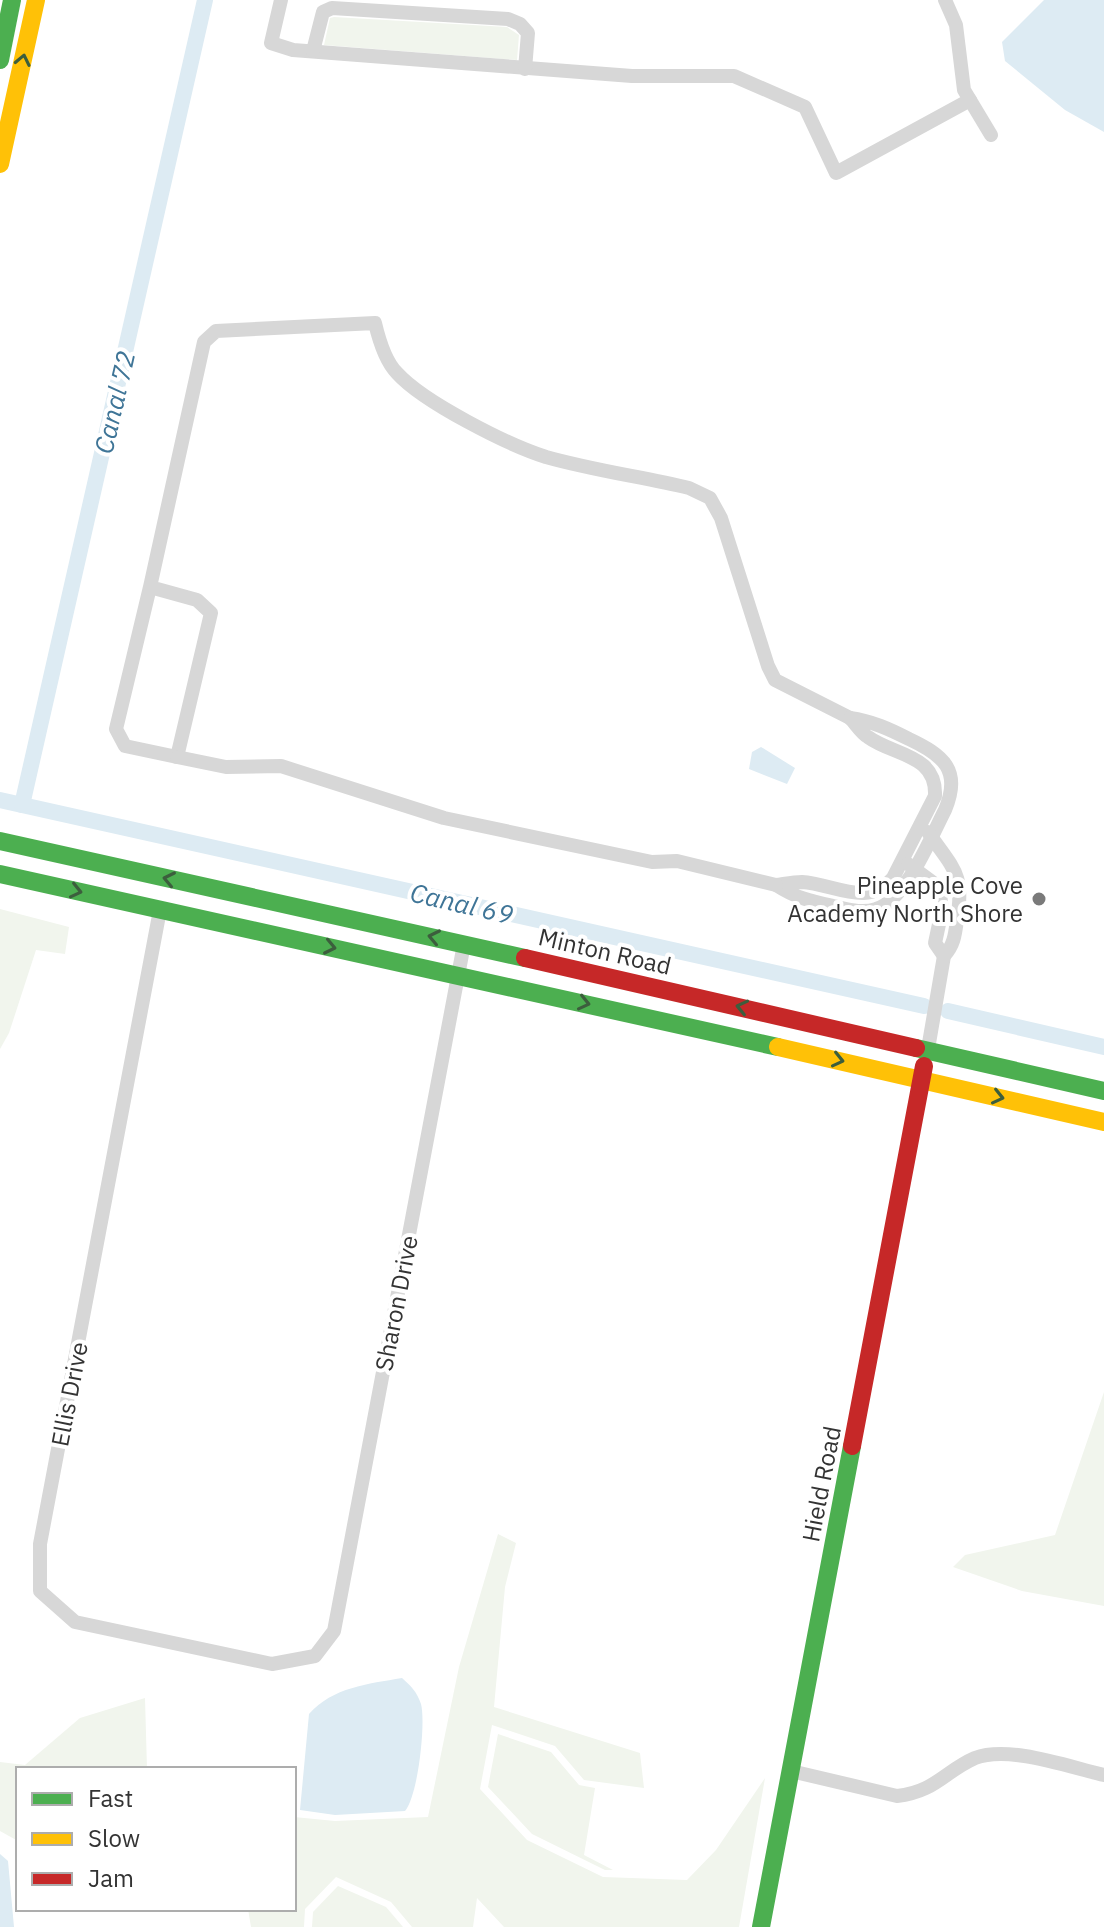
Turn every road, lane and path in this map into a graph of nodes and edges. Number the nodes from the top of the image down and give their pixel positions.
1 (12, 0) edge
2 (36, 0) edge
3 (281, 0) edge
4 (945, 0) edge
5 (313, 51) junction
6 (0, 60) edge
7 (525, 69) junction
8 (970, 100) junction
9 (991, 135) dead end
10 (0, 164) edge
11 (150, 587) junction
12 (850, 718) junction
13 (891, 730) junction
14 (884, 745) junction
15 (177, 757) junction
16 (921, 822) junction
17 (932, 837) junction
18 (0, 841) edge
19 (908, 864) junction
20 (0, 874) edge
21 (776, 885) junction
22 (816, 885) junction
23 (812, 902) junction
24 (160, 910) junction
25 (464, 944) junction
26 (944, 956) junction
27 (458, 974) junction
28 (928, 1049) junction
29 (922, 1079) junction
30 (1104, 1091) edge
31 (1104, 1114) edge
32 (1083, 1117) junction
33 (1104, 1122) edge
34 (315, 1656) joint
35 (791, 1771) junction
36 (1104, 1775) edge
37 (761, 1927) edge

1 - 6 main road
10 -> 2 main road
3 - 5 street
4 - 8 street
5 - 7 street
5 - 7 street
7 - 8 street
8 - 9 street
11 - 12 street
11 - 15 street
11 - 15 street
12 - 13 street
12 - 14 street
13 - 14 street
13 - 17 street
14 - 16 street
15 - 21 street
16 - 17 street
16 - 19 street
17 - 19 street
17 - 26 street
25 -> 18 main road, Minton Road
19 - 22 street
19 - 23 street
19 - 26 street
20 -> 24 main road
21 - 22 street
21 - 23 street
22 - 23 street
24 -> 27 main road
24 - 34 street, Ellis Drive
25 - 27 street, Sharon Drive
28 -> 25 main road, Minton Road
26 - 28 street
27 -> 29 main road
27 - 34 street, Sharon Drive
28 - 29 main road, Hield Road
28 - 30 main road, Minton Road
29 -> 32 main road
29 - 35 main road, Hield Road
31 - 32 main road
32 - 33 main road
35 - 36 street
35 - 37 main road, Hield Road

